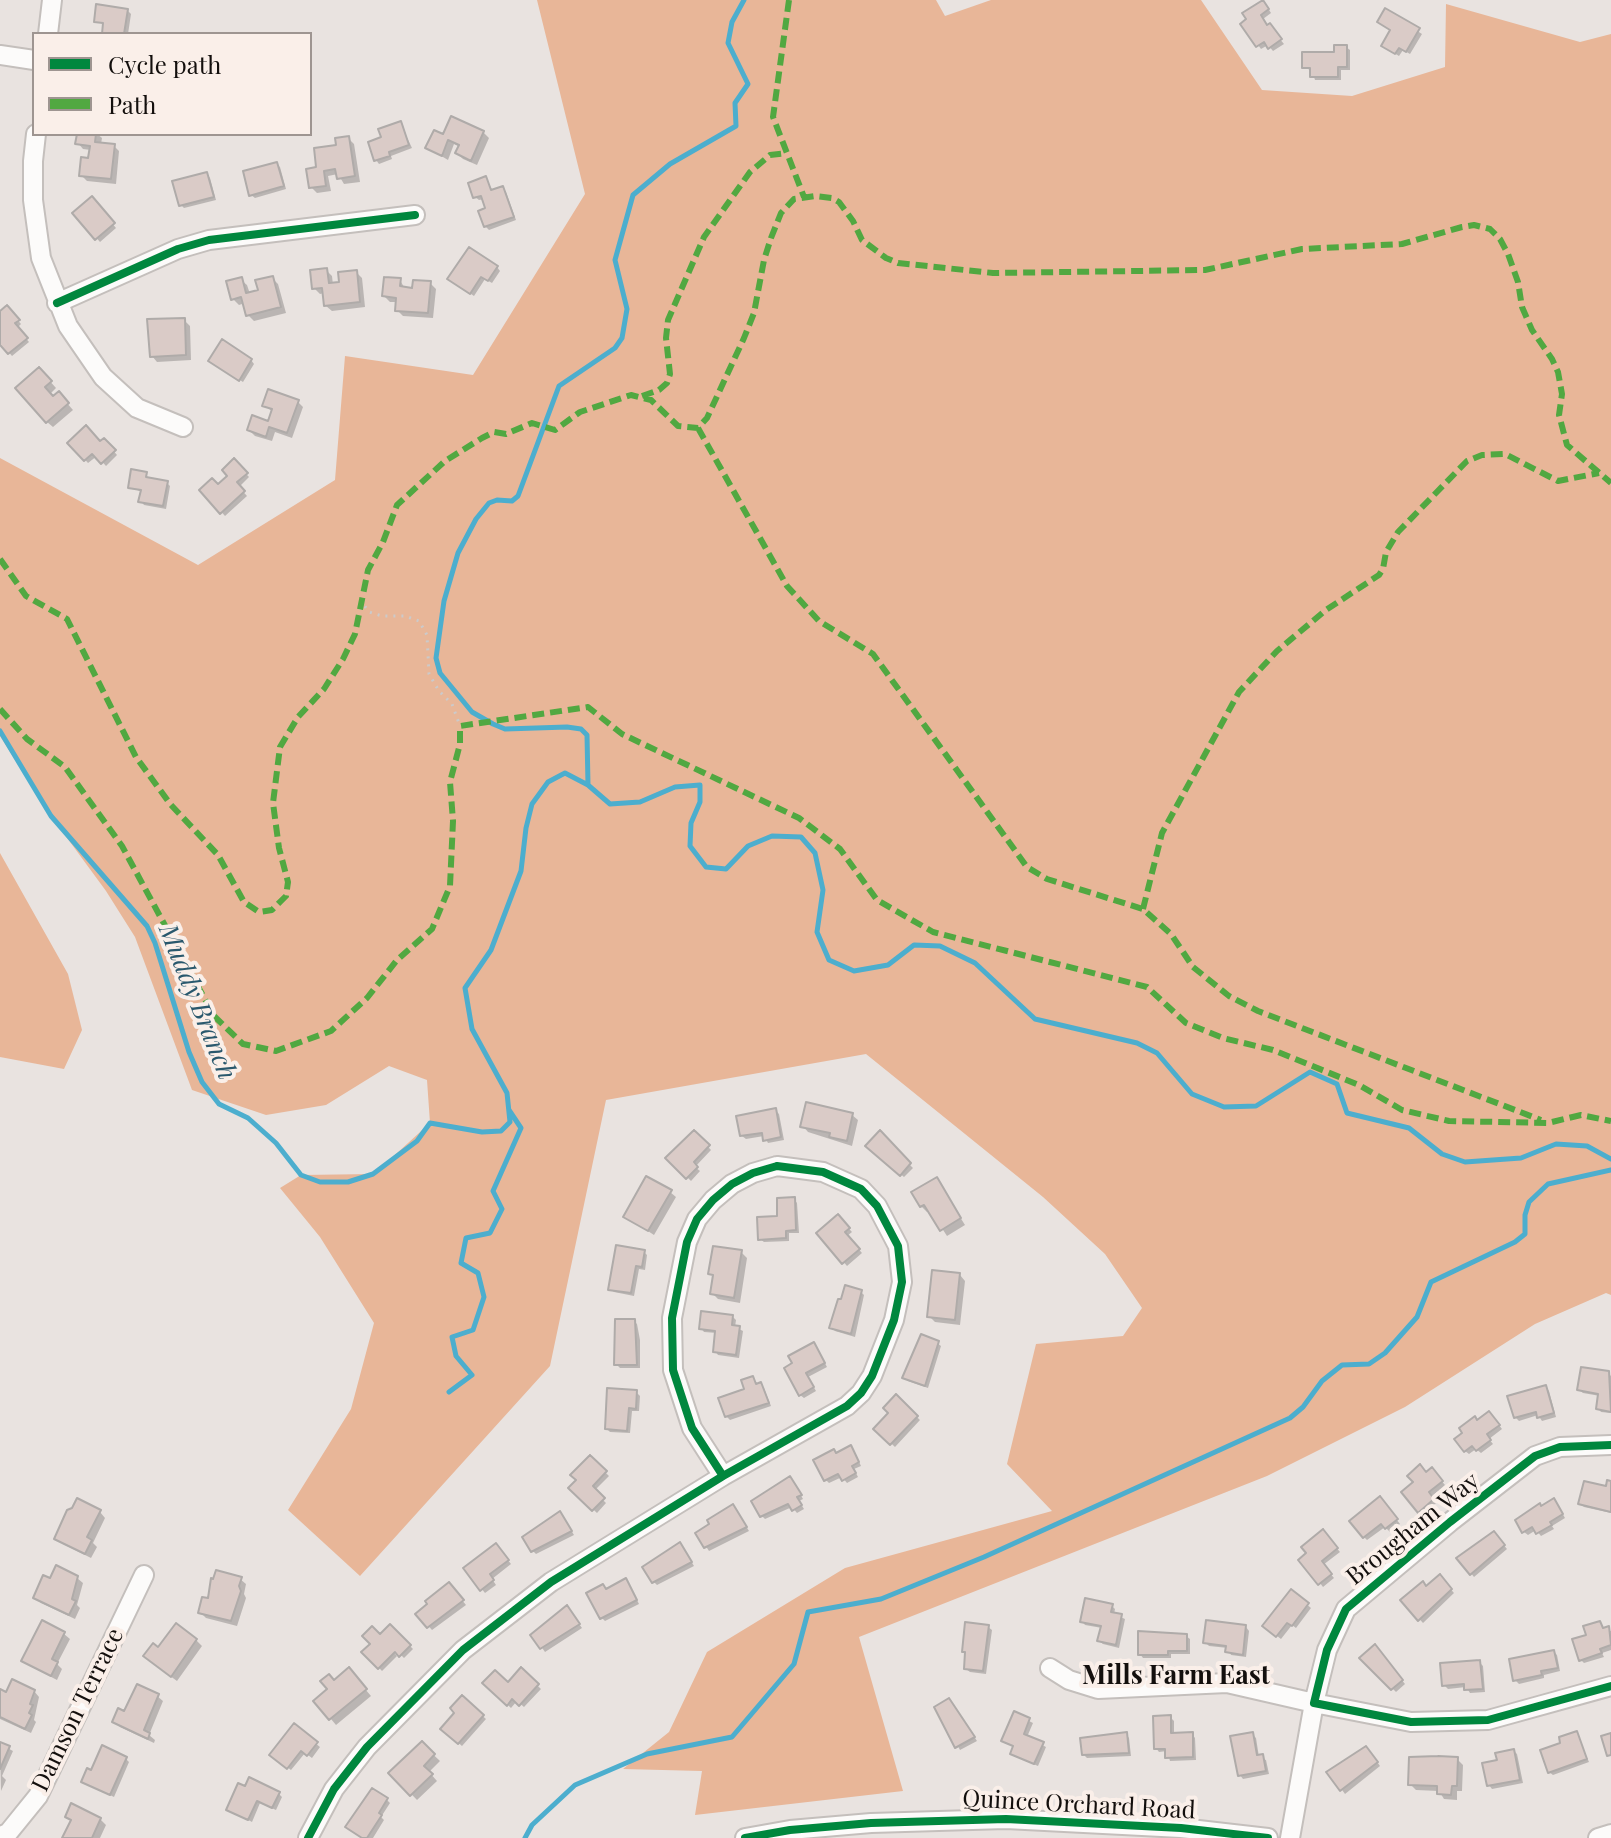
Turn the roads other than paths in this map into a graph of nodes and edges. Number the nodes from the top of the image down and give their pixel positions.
1 (52, 0) edge
2 (48, 32) edge
3 (0, 55) edge
4 (32, 60) edge
5 (36, 136) edge
6 (415, 215) dead end
7 (57, 303) junction
8 (183, 427) dead end
9 (1611, 1445) edge
10 (723, 1476) junction
11 (144, 1575) dead end
12 (1050, 1668) dead end
13 (1611, 1686) edge
14 (1314, 1703) junction
15 (1049, 1829) edge
16 (831, 1832) edge
17 (1611, 1834) edge
18 (0, 1836) edge
19 (308, 1838) edge
20 (745, 1838) edge
21 (1268, 1838) edge
22 (1290, 1838) edge
23 (1598, 1838) edge

1 - 2 street
3 - 4 street
5 - 7 street
6 - 7 street
7 - 8 street
9 - 14 street, Brougham Way
10 - 10 street
10 - 19 street
11 - 18 street, Damson Terrace
12 - 14 street
13 - 14 street
14 - 22 street, Brougham Way
15 - 16 street, Quince Orchard Road
15 - 21 street, Quince Orchard Road
16 - 20 street, Quince Orchard Road
17 - 23 street

